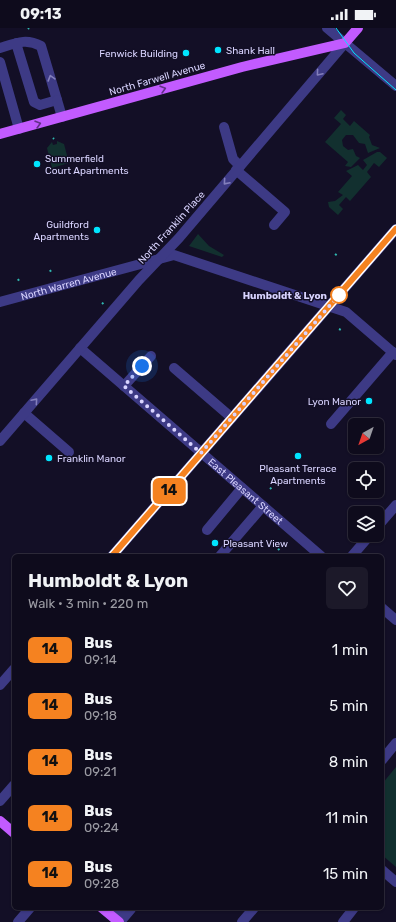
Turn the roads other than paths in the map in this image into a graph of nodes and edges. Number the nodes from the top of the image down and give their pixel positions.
1 (327, 28) edge
2 (358, 28) edge
3 (16, 43) junction
4 (345, 43) junction
5 (0, 48) edge
6 (0, 62) edge
7 (396, 86) edge
8 (57, 100) junction
9 (62, 117) junction
10 (224, 128) dead end
11 (19, 129) junction
12 (0, 134) edge
13 (238, 168) junction
14 (274, 225) dead end
15 (396, 229) edge
16 (160, 257) junction
17 (0, 302) edge
18 (328, 307) junction
19 (80, 348) junction
20 (394, 354) edge
21 (151, 356) dead end
22 (174, 368) dead end
23 (124, 386) junction
24 (24, 413) junction
25 (232, 418) junction
26 (331, 424) dead end
27 (0, 441) edge
28 (69, 452) dead end
29 (201, 453) junction
30 (242, 488) junction
31 (396, 505) edge
32 (263, 506) junction
33 (384, 519) edge
34 (207, 530) dead end
35 (364, 542) edge
36 (114, 554) edge
37 (222, 554) edge
38 (319, 554) edge
39 (354, 554) edge
40 (384, 610) edge
41 (396, 620) edge
42 (12, 670) edge
43 (0, 685) edge
44 (396, 743) edge
45 (384, 758) edge
46 (12, 787) edge
47 (0, 801) edge
48 (0, 821) edge
49 (12, 830) edge
50 (384, 874) edge
51 (396, 882) edge
52 (28, 910) edge
53 (104, 910) edge
54 (126, 910) edge
55 (252, 910) edge
56 (352, 910) edge
57 (118, 921) edge
58 (18, 922) edge
59 (242, 922) edge
60 (342, 922) edge

1 - 4 street
2 - 4 main road, North Franklin Place
3 - 5 street
8 -> 3 street
3 - 8 street
4 - 7 street
9 -> 4 main road, North Farwell Avenue
4 -> 13 street, North Franklin Place
6 - 11 street
8 - 9 street
11 -> 9 main road, North Farwell Avenue
10 - 13 street
11 - 12 main road, North Farwell Avenue
13 - 14 street
13 -> 16 street, North Franklin Place
15 - 18 street
16 - 17 street, North Warren Avenue
16 - 18 street, North Warren Avenue
16 - 19 street, North Franklin Place
18 - 20 street, North Warren Avenue
18 - 25 street
19 - 23 street, East Pleasant Street
24 -> 19 street, North Franklin Place
20 - 26 street
21 - 23 street
22 - 25 street
23 - 29 street, East Pleasant Street
24 - 27 street, North Franklin Place
24 - 28 street
25 - 29 street
29 - 30 street, East Pleasant Street
29 - 36 street
30 - 32 street, East Pleasant Street
30 - 34 street
31 - 33 street
32 - 37 street
32 - 38 street, East Pleasant Street
35 - 39 street
40 - 41 street
42 - 43 street
44 - 45 street
46 - 47 street
48 - 49 main road
50 - 51 street
52 - 58 street
53 - 57 main road
54 - 57 street
55 - 59 street
56 - 60 street

